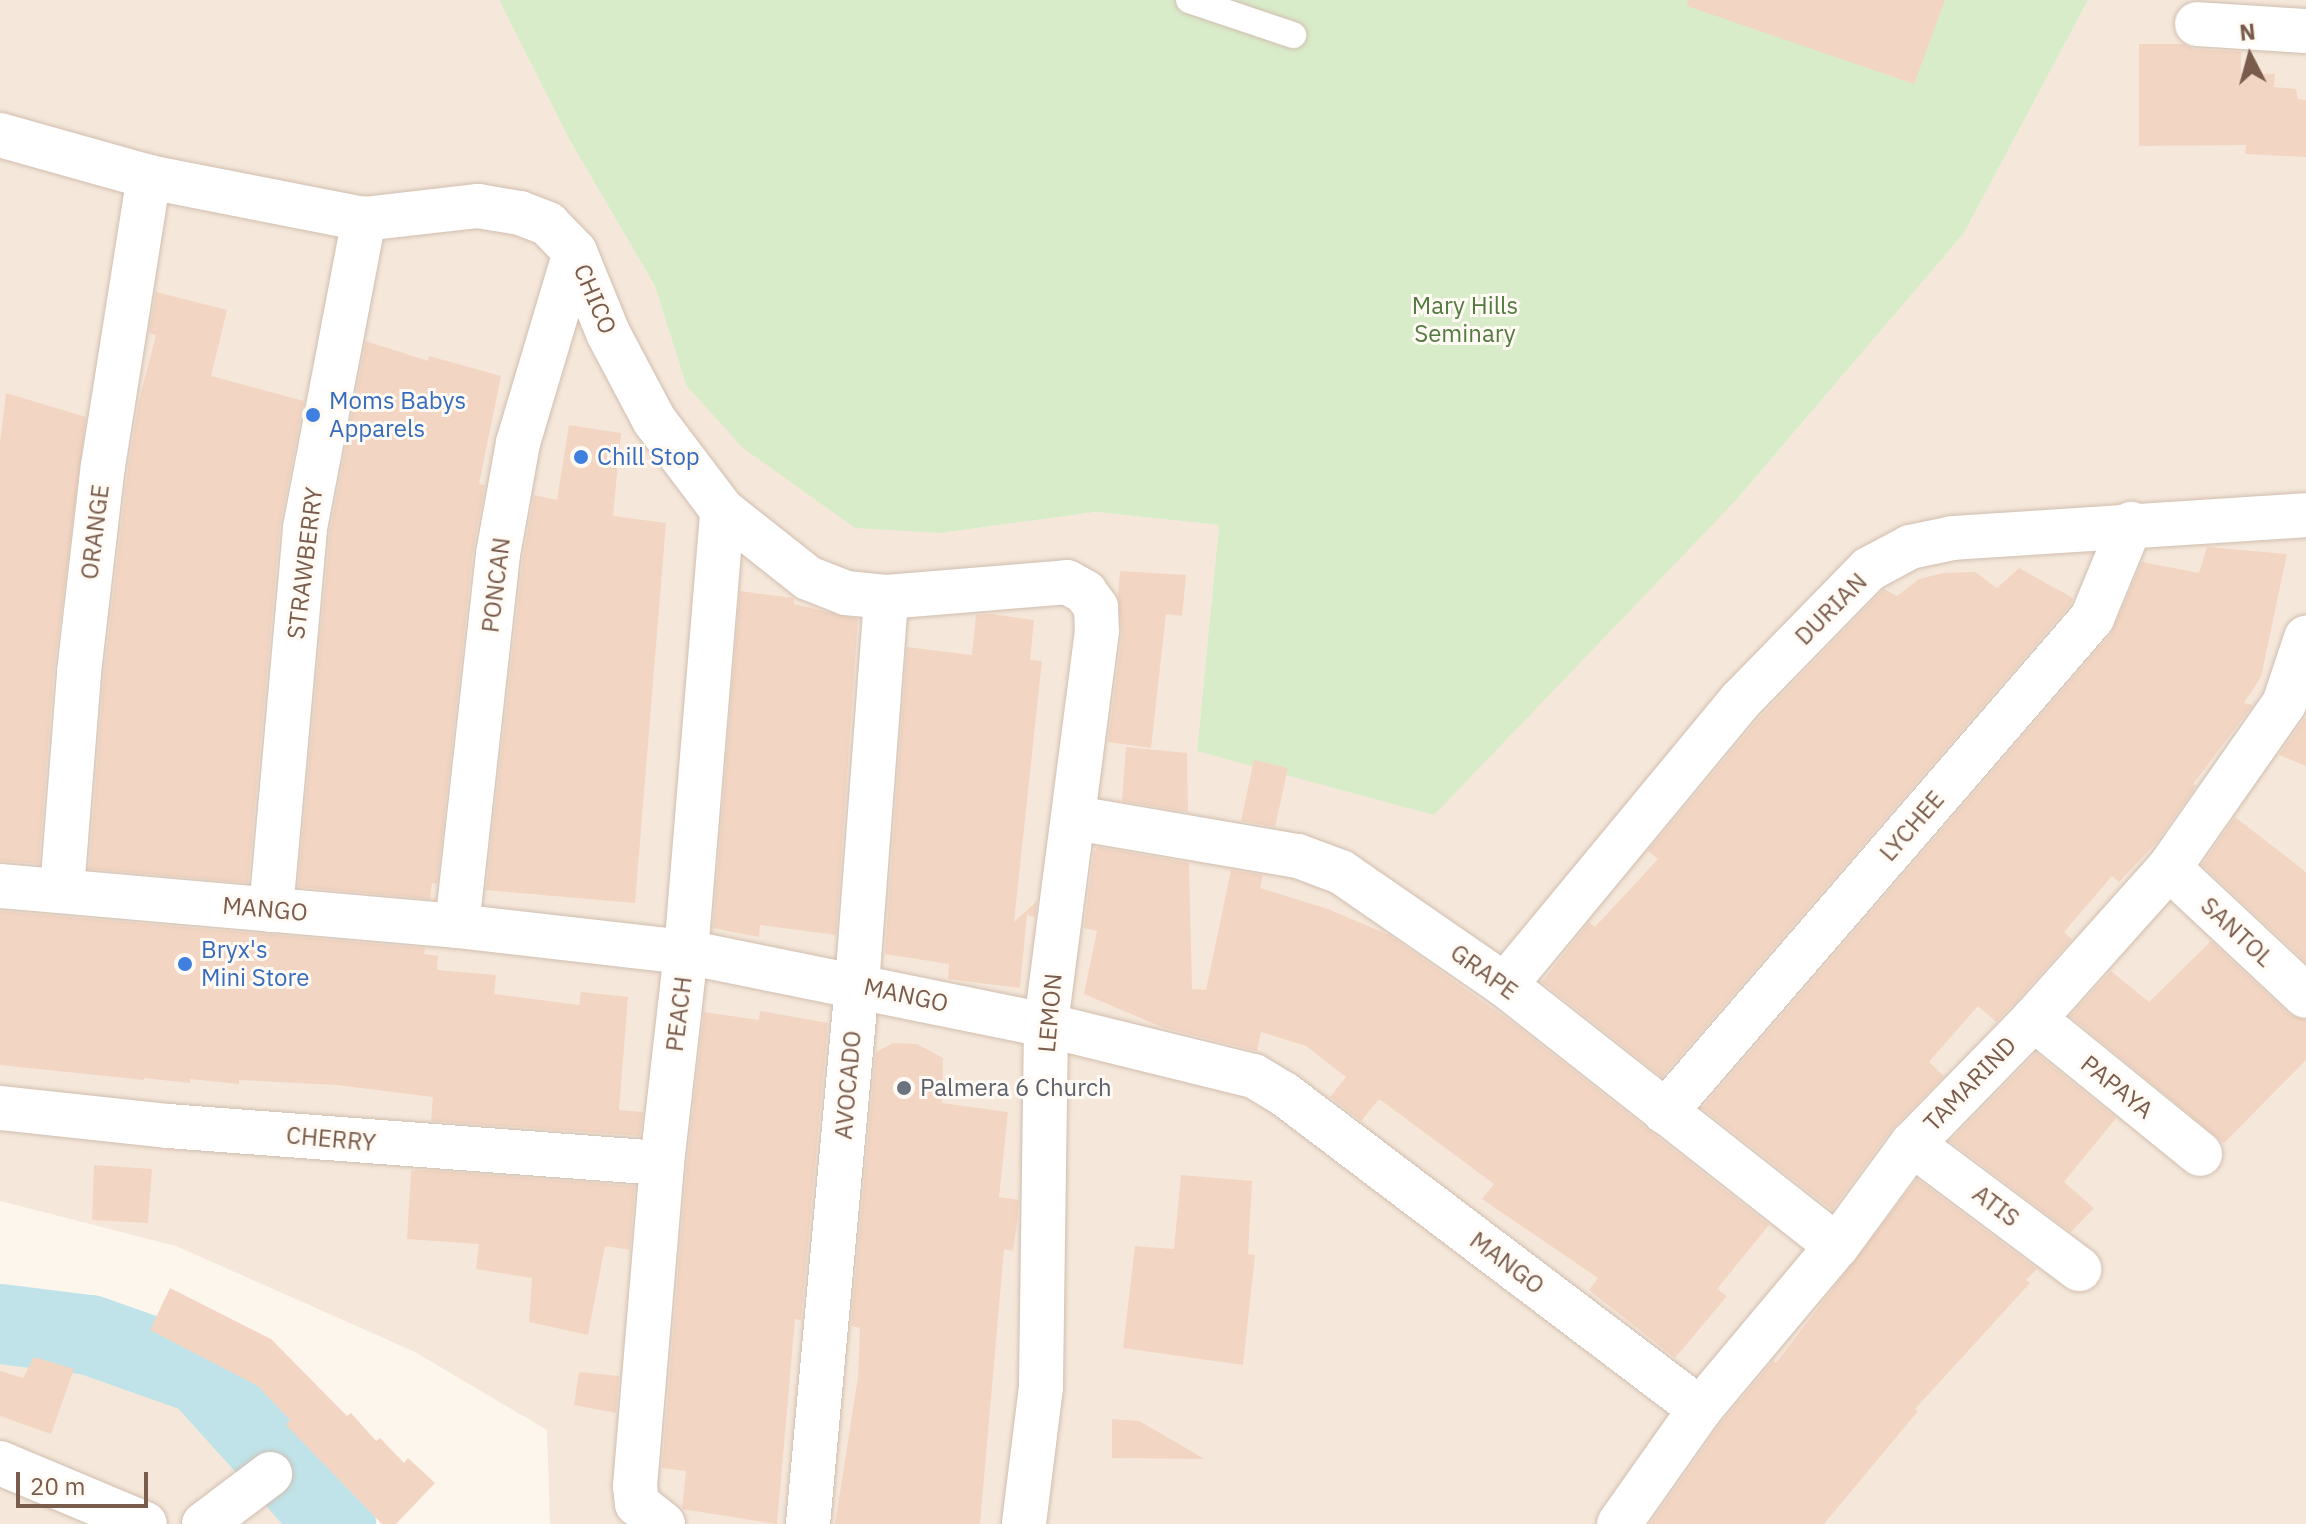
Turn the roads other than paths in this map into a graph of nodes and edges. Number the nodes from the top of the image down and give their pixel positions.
1 (1197, 2) edge
2 (2197, 24) dead end
3 (2306, 31) edge
4 (1293, 35) dead end
5 (0, 135) edge
6 (149, 177) junction
7 (364, 219) junction
8 (575, 252) junction
9 (722, 510) junction
10 (2306, 515) edge
11 (2131, 524) junction
12 (1050, 583) joint
13 (886, 597) junction
14 (2306, 638) edge
15 (1075, 818) junction
16 (2169, 868) junction
17 (0, 886) edge
18 (62, 890) junction
19 (271, 910) junction
20 (457, 926) junction
21 (686, 952) junction
22 (857, 985) junction
23 (1505, 985) junction
24 (2306, 996) edge
25 (2034, 1019) junction
26 (1046, 1025) junction
27 (0, 1108) edge
28 (1665, 1112) junction
29 (1912, 1144) junction
30 (2200, 1154) dead end
31 (662, 1163) junction
32 (1837, 1246) junction
33 (2079, 1269) dead end
34 (1700, 1409) junction
35 (0, 1463) edge
36 (270, 1474) dead end
37 (655, 1518) edge
38 (145, 1524) edge
39 (204, 1524) edge
40 (808, 1524) edge
41 (1024, 1524) edge
42 (1619, 1524) edge

1 - 4 lane
2 - 3 street
5 - 6 street, CHICO
6 - 7 street, CHICO
6 - 18 street, ORANGE
7 - 8 street, CHICO
7 - 19 street, STRAWBERRY
8 - 9 street, CHICO
8 - 20 street, PONCAN
9 - 13 street, CHICO
9 - 21 street, PEACH
10 - 11 street, DURIAN
11 - 23 street, DURIAN
11 - 28 street, LYCHEE
12 - 13 street, CHICO
12 - 15 street, LEMON
13 - 22 street, AVOCADO
14 - 16 street, TAMARIND
15 - 23 street, GRAPE
15 - 26 street, LEMON
16 - 24 street, SANTOL
16 - 25 street, TAMARIND
17 - 18 street, MANGO
18 - 19 street, MANGO
19 - 20 street, MANGO
20 - 21 street, MANGO
21 - 22 street, MANGO
21 - 31 street, PEACH
22 - 26 street, MANGO
22 - 40 street, AVOCADO
23 - 28 street, GRAPE
25 - 29 street, TAMARIND
25 - 30 street, PAPAYA
26 - 34 street, MANGO
26 - 41 street, LEMON
27 - 31 street, CHERRY
28 - 32 street, GRAPE
29 - 32 street, TAMARIND
29 - 33 street, ATIS
31 - 37 street, PEACH
32 - 34 street, TAMARIND
34 - 42 street, TAMARIND
35 - 38 street
36 - 39 street

